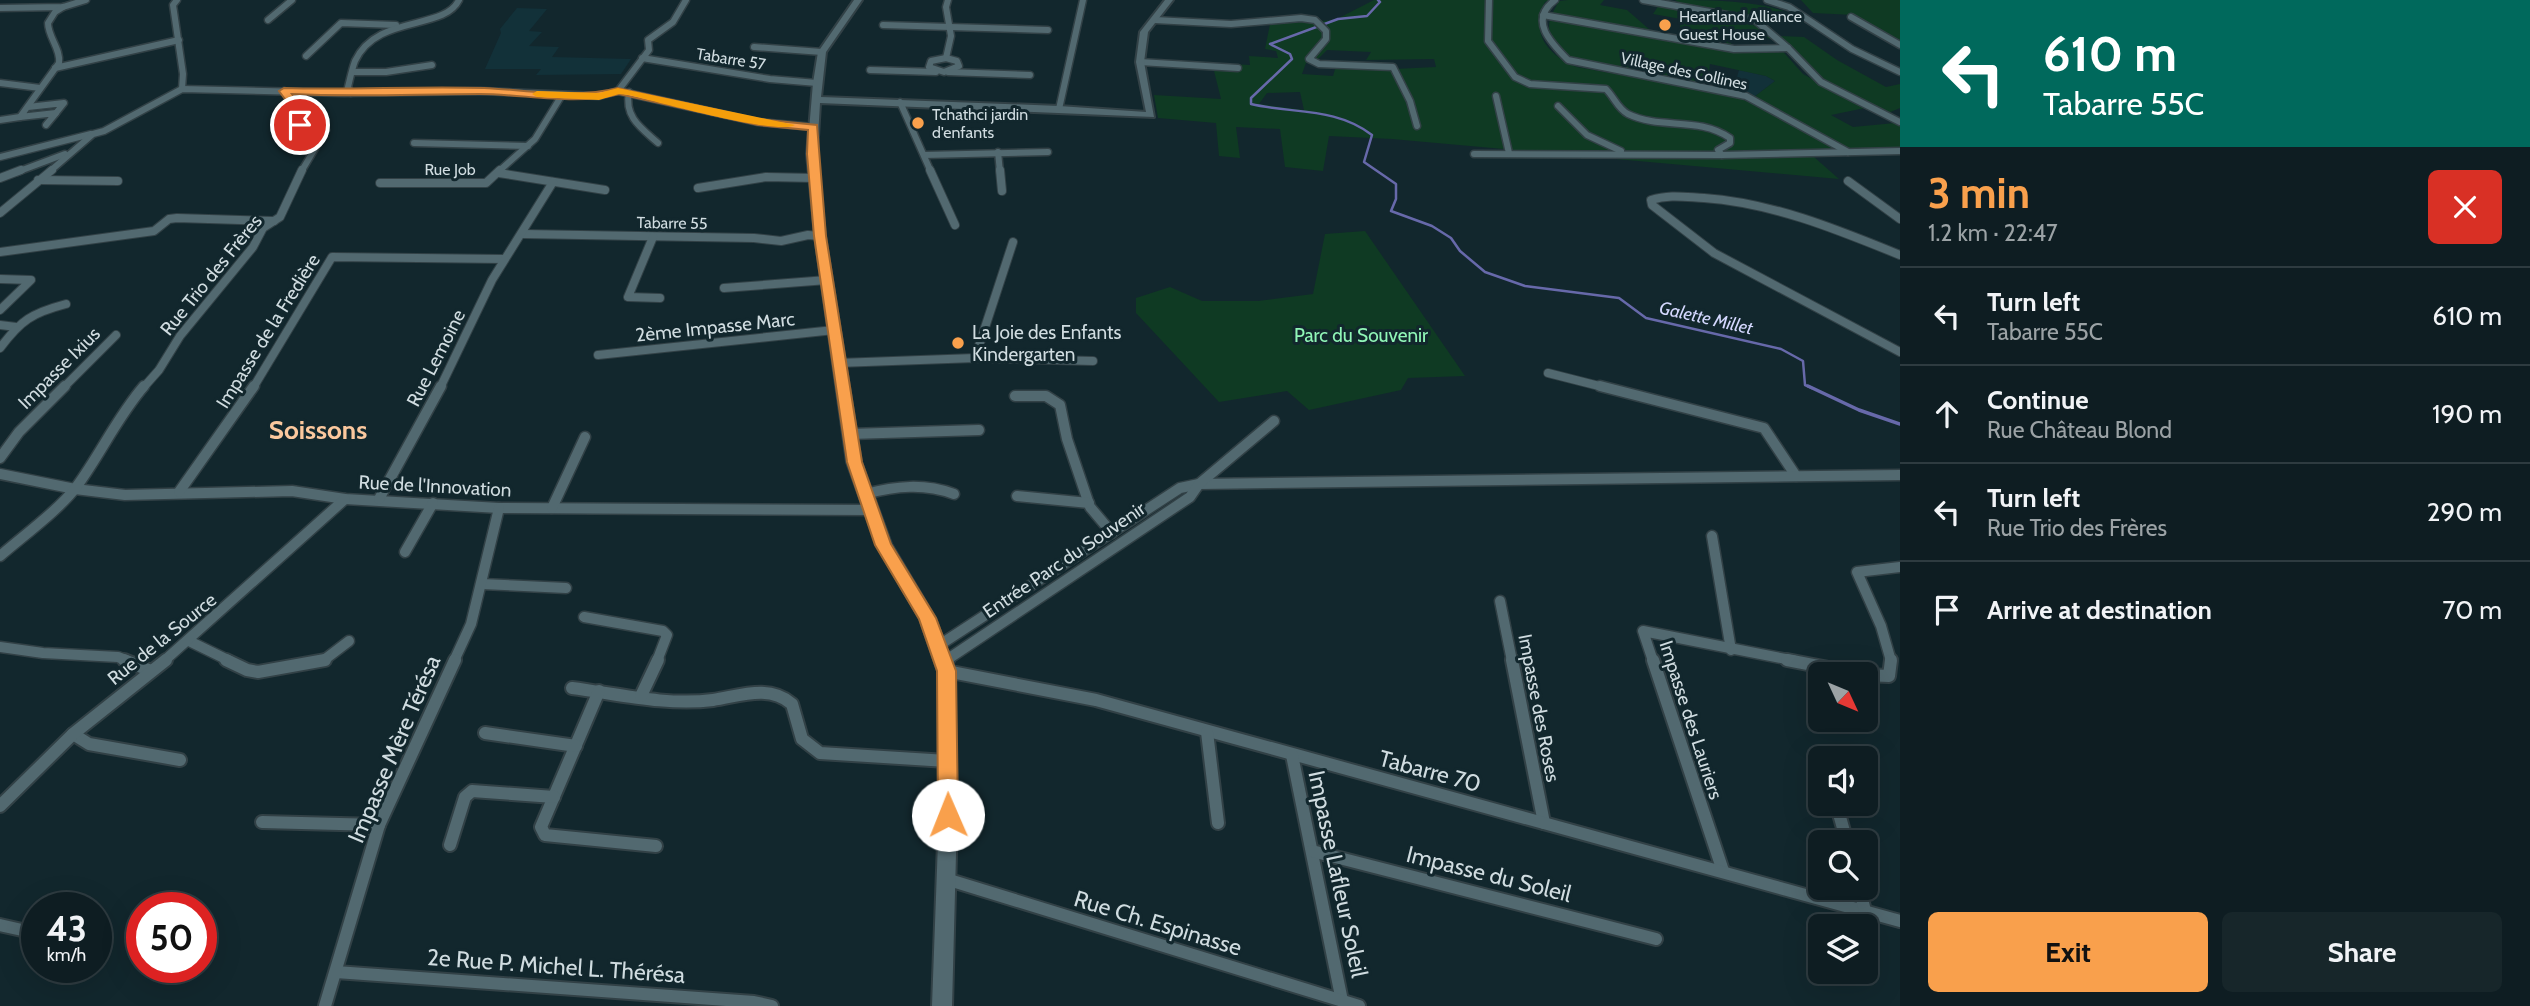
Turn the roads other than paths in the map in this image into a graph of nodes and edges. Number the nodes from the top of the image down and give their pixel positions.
1 (86, 0) edge
2 (177, 0) edge
3 (292, 0) edge
4 (459, 0) edge
5 (686, 0) edge
6 (858, 0) edge
7 (948, 0) edge
8 (1083, 0) edge
9 (1170, 0) edge
10 (1489, 0) edge
11 (1555, 0) edge
12 (1643, 0) edge
13 (1767, 0) edge
14 (1673, 3) edge
15 (63, 7) junction
16 (0, 9) edge
17 (1543, 15) junction
18 (1851, 17) dead end
19 (268, 20) dead end
20 (1154, 20) junction
21 (883, 25) dead end
22 (400, 26) junction
23 (951, 26) junction
24 (1048, 30) dead end
25 (179, 40) junction
26 (1900, 45) edge
27 (754, 47) dead end
28 (1788, 48) junction
29 (649, 50) junction
30 (822, 52) junction
31 (306, 56) dead end
32 (642, 58) junction
33 (946, 58) junction
34 (1140, 62) junction
35 (432, 65) dead end
36 (928, 65) junction
37 (959, 66) junction
38 (55, 68) junction
39 (1238, 68) dead end
40 (717, 70) junction
41 (870, 70) dead end
42 (919, 71) junction
43 (352, 72) junction
44 (938, 72) junction
45 (948, 72) junction
46 (1900, 72) edge
47 (966, 73) junction
48 (1030, 75) dead end
49 (0, 83) edge
50 (817, 83) junction
51 (40, 88) junction
52 (182, 89) junction
53 (284, 91) junction
54 (618, 91) junction
55 (629, 92) junction
56 (351, 93) junction
57 (562, 95) junction
58 (1496, 96) dead end
59 (816, 100) junction
60 (900, 102) junction
61 (1558, 106) dead end
62 (28, 107) junction
63 (1059, 108) junction
64 (56, 113) junction
65 (20, 117) junction
66 (0, 120) edge
67 (1900, 122) edge
68 (46, 125) dead end
69 (1417, 126) dead end
70 (813, 127) junction
71 (93, 134) junction
72 (414, 143) dead end
73 (659, 143) dead end
74 (528, 146) junction
75 (1900, 151) edge
76 (71, 152) junction
77 (998, 152) junction
78 (1048, 152) dead end
79 (1848, 152) junction
80 (1509, 153) junction
81 (1624, 153) junction
82 (1474, 154) dead end
83 (924, 155) junction
84 (1722, 155) junction
85 (0, 157) edge
86 (499, 173) junction
87 (0, 178) edge
88 (815, 178) junction
89 (38, 180) junction
90 (118, 181) dead end
91 (1848, 181) dead end
92 (553, 182) junction
93 (380, 183) dead end
94 (698, 188) dead end
95 (605, 190) dead end
96 (1003, 191) dead end
97 (0, 213) edge
98 (1900, 219) edge
99 (274, 220) junction
100 (956, 225) dead end
101 (523, 233) junction
102 (820, 236) junction
103 (653, 237) junction
104 (1013, 242) dead end
105 (0, 252) edge
106 (1900, 255) edge
107 (504, 259) junction
108 (0, 279) edge
109 (827, 279) junction
110 (724, 288) dead end
111 (660, 299) dead end
112 (66, 304) dead end
113 (0, 310) edge
114 (0, 325) edge
115 (16, 327) junction
116 (834, 330) junction
117 (116, 335) dead end
118 (0, 348) edge
119 (1900, 352) edge
120 (598, 355) dead end
121 (975, 358) junction
122 (1093, 361) dead end
123 (838, 363) junction
124 (1548, 373) dead end
125 (1015, 396) dead end
126 (1274, 421) dead end
127 (979, 430) dead end
128 (850, 434) junction
129 (585, 437) dead end
130 (0, 458) edge
131 (0, 474) edge
132 (1900, 475) edge
133 (1796, 477) junction
134 (1199, 484) junction
135 (75, 489) junction
136 (179, 492) junction
137 (865, 494) junction
138 (954, 494) dead end
139 (1017, 496) dead end
140 (345, 499) junction
141 (379, 499) junction
142 (433, 503) junction
143 (1088, 503) junction
144 (499, 508) junction
145 (552, 508) junction
146 (871, 510) junction
147 (1112, 533) junction
148 (1713, 536) dead end
149 (405, 552) dead end
150 (0, 556) edge
151 (1900, 567) edge
152 (482, 584) junction
153 (566, 588) dead end
154 (1500, 601) dead end
155 (584, 617) dead end
156 (189, 641) junction
157 (349, 641) dead end
158 (938, 646) junction
159 (0, 647) edge
160 (1731, 650) junction
161 (1808, 664) edge
162 (945, 666) junction
163 (151, 671) junction
164 (1878, 676) edge
165 (572, 688) dead end
166 (599, 691) junction
167 (640, 696) junction
168 (1207, 732) junction
169 (485, 733) dead end
170 (72, 734) junction
171 (576, 746) junction
172 (1292, 755) junction
173 (180, 760) dead end
174 (947, 761) junction
175 (554, 797) junction
176 (0, 806) edge
177 (262, 822) dead end
178 (1218, 823) dead end
179 (1544, 823) junction
180 (379, 825) junction
181 (450, 845) dead end
182 (656, 846) dead end
183 (1312, 851) junction
184 (1723, 871) junction
185 (946, 879) junction
186 (1862, 900) edge
187 (1865, 911) junction
188 (1900, 920) edge
189 (0, 925) edge
190 (21, 930) edge
191 (1656, 939) dead end
192 (337, 972) junction
193 (1342, 1001) junction
194 (325, 1006) edge
195 (772, 1006) edge
196 (942, 1006) edge
197 (1359, 1006) edge

1 - 15 street
2 - 25 street
3 - 19 street
4 - 22 street
5 - 29 street
6 - 30 main road
7 - 23 street
8 - 63 street
9 - 20 main road
10 - 84 street
11 - 17 street
12 - 14 street
13 - 46 street
14 - 28 street
15 - 16 street
15 - 38 street
17 - 28 street
17 - 79 street, Village des Collines
18 - 26 street
20 - 34 main road
20 - 69 street
21 - 23 street
22 - 31 street
22 - 43 street
23 - 24 street
23 - 33 street
25 - 38 street
25 - 52 street
27 - 30 street
28 - 67 street
29 - 32 street
29 - 40 street
30 - 50 main road
32 - 40 street, Tabarre 57
32 - 54 street
33 - 36 street
33 - 37 street
34 - 39 street
34 - 63 main road
35 - 43 street
36 - 42 street
36 - 44 street
37 - 45 street
37 - 47 street
38 - 51 street
40 - 50 street, Tabarre 57
41 - 42 street
42 - 44 street
43 - 56 street
44 - 45 street
45 - 47 street
47 - 48 street
49 - 51 street
50 - 59 main road
51 - 62 street
52 - 53 street
52 - 71 street
53 - 56 street
53 - 99 street, Rue Trio des Frères
54 - 55 street
54 - 57 street
55 - 70 street
55 - 73 street
56 - 57 street
57 - 74 street, Rue Job
58 - 80 street
59 - 60 main road
59 - 70 main road
60 - 63 main road
60 - 83 street
61 - 81 street
62 - 64 street
62 - 65 street
64 - 65 street
64 - 68 street
65 - 66 street
70 - 88 main road
71 - 76 street
71 - 85 street
72 - 74 street
74 - 86 street, Rue Job
75 - 79 street, Village des Collines
76 - 87 street
76 - 89 street
77 - 78 street
77 - 83 street
77 - 96 street
79 - 84 street
80 - 81 street
80 - 82 street
81 - 84 street
83 - 100 street
86 - 92 street
86 - 93 street, Rue Job
88 - 94 street
88 - 102 main road
89 - 90 street
89 - 97 street
91 - 98 street
92 - 95 street
92 - 101 street, Rue Lemoine
99 - 105 street
99 - 135 street, Rue Trio des Frères
101 - 103 street, Tabarre 55
101 - 107 street, Rue Lemoine
102 - 103 street, Tabarre 55
102 - 109 main road
103 - 111 street
104 - 121 street
106 - 119 street
107 - 136 street, Impasse de la Fredière
107 - 141 street, Rue Lemoine
108 - 113 street
109 - 110 street
109 - 116 main road
112 - 115 street
114 - 115 street
115 - 118 street
116 - 120 street, 2ème Impasse Marc
116 - 123 main road
117 - 130 street, Impasse Ixius
121 - 122 street
121 - 123 street
123 - 128 main road
124 - 133 street
125 - 143 street
126 - 134 street, Entrée Parc du Souvenir
127 - 128 street
128 - 137 main road
129 - 145 street
131 - 135 street, Rue de l'Innovation
132 - 133 street
133 - 134 street
134 - 147 street, Entrée Parc du Souvenir
134 - 162 street, Entrée Parc du Souvenir
135 - 136 street, Rue de l'Innovation
135 - 150 street, Rue Trio des Frères
136 - 140 street, Rue de l'Innovation
137 - 138 street
137 - 146 main road
139 - 143 street
140 - 141 street, Rue de l'Innovation
140 - 156 street, Rue de la Source
141 - 142 street, Rue de l'Innovation
142 - 144 street, Rue de l'Innovation
142 - 149 street
143 - 147 street
144 - 145 street, Rue de l'Innovation
144 - 152 street, Impasse Mère Térésa
145 - 146 street, Rue de l'Innovation
146 - 158 main road
147 - 158 street, Entrée Parc du Souvenir
148 - 160 street
151 - 164 street
152 - 153 street
152 - 180 street, Impasse Mère Térésa
154 - 179 street, Impasse des Roses
155 - 167 street
156 - 157 street
156 - 163 street, Rue de la Source
158 - 162 main road
159 - 163 street
160 - 161 street, Impasse des Lauriers
160 - 184 street, Impasse des Lauriers
162 - 168 street, Tabarre 70
162 - 174 main road
163 - 170 street, Rue de la Source
165 - 166 street
166 - 167 street
166 - 171 street
167 - 174 street
168 - 172 street, Tabarre 70
168 - 178 street
169 - 171 street
170 - 173 street
170 - 176 street, Rue de la Source
171 - 175 street
172 - 179 street, Tabarre 70
172 - 183 street, Impasse Lafleur Soleil
174 - 185 main road
175 - 181 street
175 - 182 street
177 - 180 street
179 - 184 street, Tabarre 70
180 - 192 street, Impasse Mère Térésa
183 - 191 street, Impasse du Soleil
183 - 193 street, Impasse Lafleur Soleil
184 - 187 street, Tabarre 70
185 - 193 street, Rue Ch. Espinasse
185 - 196 main road
186 - 187 street
187 - 188 street, Tabarre 70
189 - 190 street
192 - 194 street, Impasse Mère Térésa
192 - 195 street, 2e Rue P. Michel L. Thérésa
193 - 197 street, Rue Ch. Espinasse

